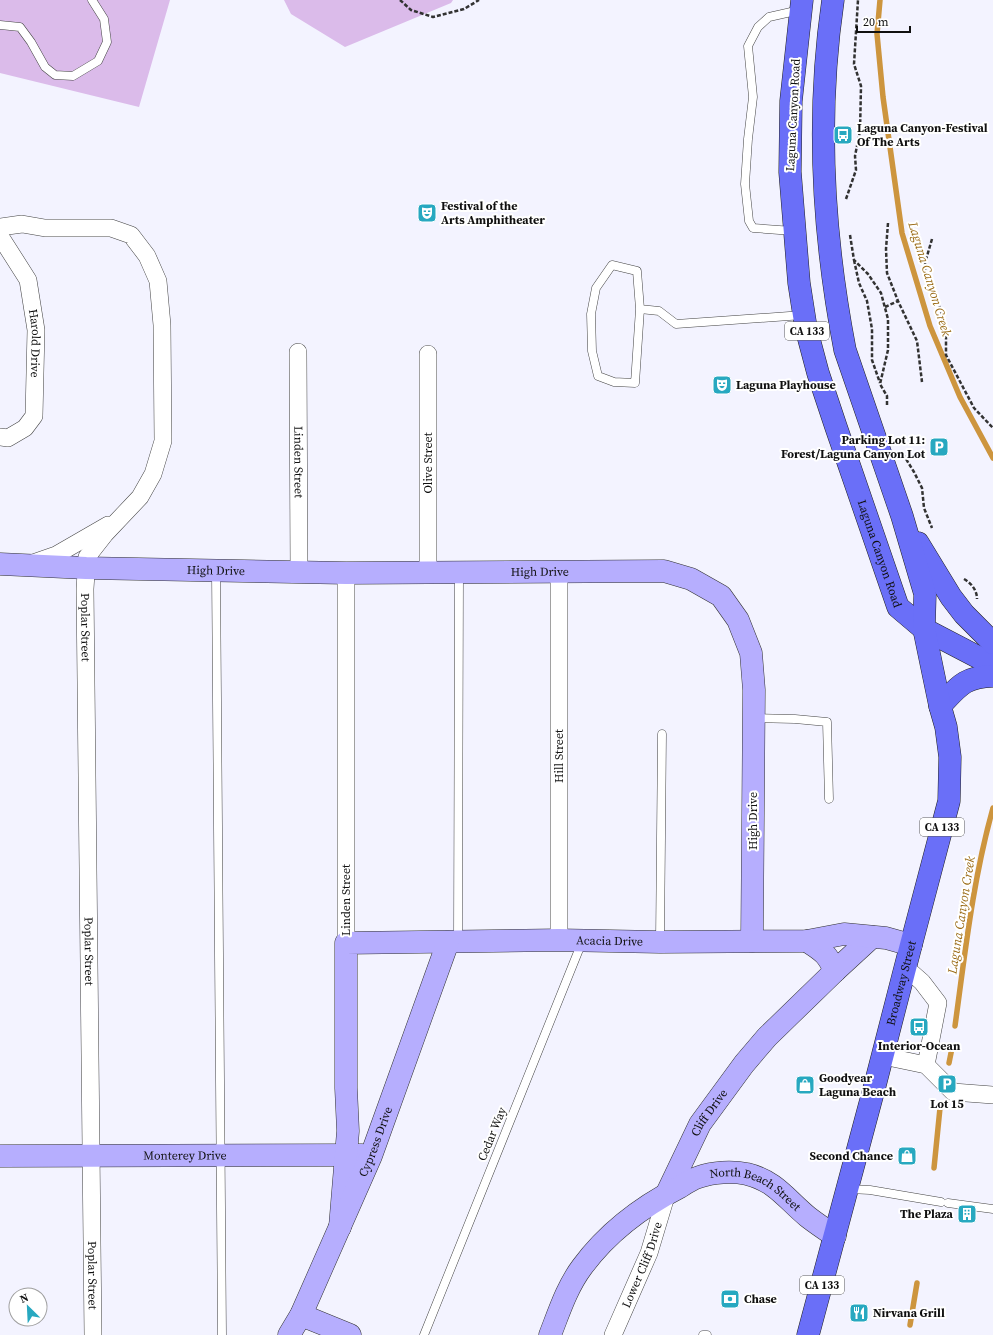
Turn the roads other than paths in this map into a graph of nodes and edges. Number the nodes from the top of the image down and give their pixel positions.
1 (92, 0) edge
2 (833, 0) edge
3 (801, 5) edge
4 (0, 25) edge
5 (0, 227) edge
6 (828, 230) junction
7 (794, 231) junction
8 (0, 236) edge
9 (640, 309) junction
10 (804, 315) junction
11 (298, 352) dead end
12 (428, 354) dead end
13 (0, 437) edge
14 (902, 516) junction
15 (120, 518) junction
16 (0, 564) edge
17 (26, 565) junction
18 (86, 568) junction
19 (216, 570) junction
20 (299, 572) junction
21 (428, 572) junction
22 (459, 572) junction
23 (346, 573) junction
24 (559, 573) junction
25 (924, 629) junction
26 (993, 643) edge
27 (993, 665) edge
28 (993, 676) edge
29 (940, 706) junction
30 (754, 718) junction
31 (662, 734) dead end
32 (829, 799) dead end
33 (844, 934) junction
34 (872, 937) junction
35 (559, 940) junction
36 (582, 941) junction
37 (752, 941) junction
38 (807, 941) junction
39 (453, 942) junction
40 (660, 942) junction
41 (346, 943) junction
42 (910, 945) junction
43 (906, 968) junction
44 (835, 970) junction
45 (883, 1056) junction
46 (926, 1065) junction
47 (993, 1095) edge
48 (220, 1155) junction
49 (346, 1155) junction
50 (0, 1156) edge
51 (90, 1156) junction
52 (371, 1156) junction
53 (848, 1189) junction
54 (667, 1193) junction
55 (993, 1209) edge
56 (340, 1227) junction
57 (835, 1236) junction
58 (300, 1315) junction
59 (93, 1335) edge
60 (222, 1335) edge
61 (289, 1335) edge
62 (350, 1335) edge
63 (424, 1335) edge
64 (550, 1335) edge
65 (613, 1335) edge
66 (703, 1335) edge
67 (707, 1335) edge
68 (808, 1335) edge

1 - 4 lane
2 - 6 main road, Laguna Canyon Road / CA 133
3 - 7 main road, Laguna Canyon Road / CA 133
3 - 7 lane
5 - 15 street, Poplar Street
6 - 7 main road
6 - 14 main road, Laguna Canyon Road / CA 133
7 - 10 main road, Laguna Canyon Road / CA 133
8 - 13 street, Harold Drive
9 - 9 lane
9 - 10 lane
10 - 25 main road, Laguna Canyon Road / CA 133
11 - 20 street, Linden Street
12 - 21 street, Olive Street
14 - 25 main road, Laguna Canyon Road / CA 133
14 - 26 main road, CA 133
15 - 17 street
15 - 18 street, Poplar Street
16 - 17 street, High Drive
17 - 18 street, High Drive
18 - 19 street, High Drive
18 - 51 street, Poplar Street
19 - 20 street, High Drive
19 - 48 lane
20 - 23 street, High Drive
21 - 22 street, High Drive
21 - 23 street, High Drive
22 - 24 street, High Drive
22 - 39 lane
23 - 41 street, Linden Street
24 - 30 street, High Drive
24 - 35 street, Hill Street
25 - 27 main road
25 - 29 main road, Broadway Street / CA 133
28 - 29 main road
29 - 42 main road, Broadway Street / CA 133
30 - 32 lane
30 - 37 street, High Drive
31 - 40 lane
33 - 34 street, Acacia Drive
33 - 38 street, Acacia Drive
33 - 44 street
34 - 42 street
34 - 44 street, Cliff Drive
35 - 36 street, Acacia Drive
35 - 39 street, Acacia Drive
36 - 40 street, Acacia Drive
36 - 63 lane, Cedar Way
37 - 38 street, Acacia Drive
37 - 40 street, Acacia Drive
38 - 44 street
39 - 41 street, Acacia Drive
39 - 52 street, Cypress Drive
41 - 49 street, Linden Street
42 - 43 main road, Broadway Street / CA 133
43 - 45 main road, Broadway Street / CA 133
43 - 46 street
44 - 54 street, Cliff Drive
45 - 46 street
45 - 53 main road, Broadway Street / CA 133
46 - 47 street
48 - 49 street, Monterey Drive
48 - 51 street, Monterey Drive
48 - 60 lane
49 - 52 street, Monterey Drive
49 - 56 street, Linden Street
50 - 51 street, Monterey Drive
51 - 59 street, Poplar Street
52 - 56 street, Cypress Drive
53 - 55 lane
53 - 57 main road, Broadway Street / CA 133
54 - 57 street, North Beach Street
54 - 64 street, Cliff Drive
54 - 65 street, Lower Cliff Drive
56 - 58 street, Cypress Drive
57 - 68 main road, Broadway Street / CA 133
58 - 61 street, Cypress Drive
58 - 62 street
66 - 67 lane

